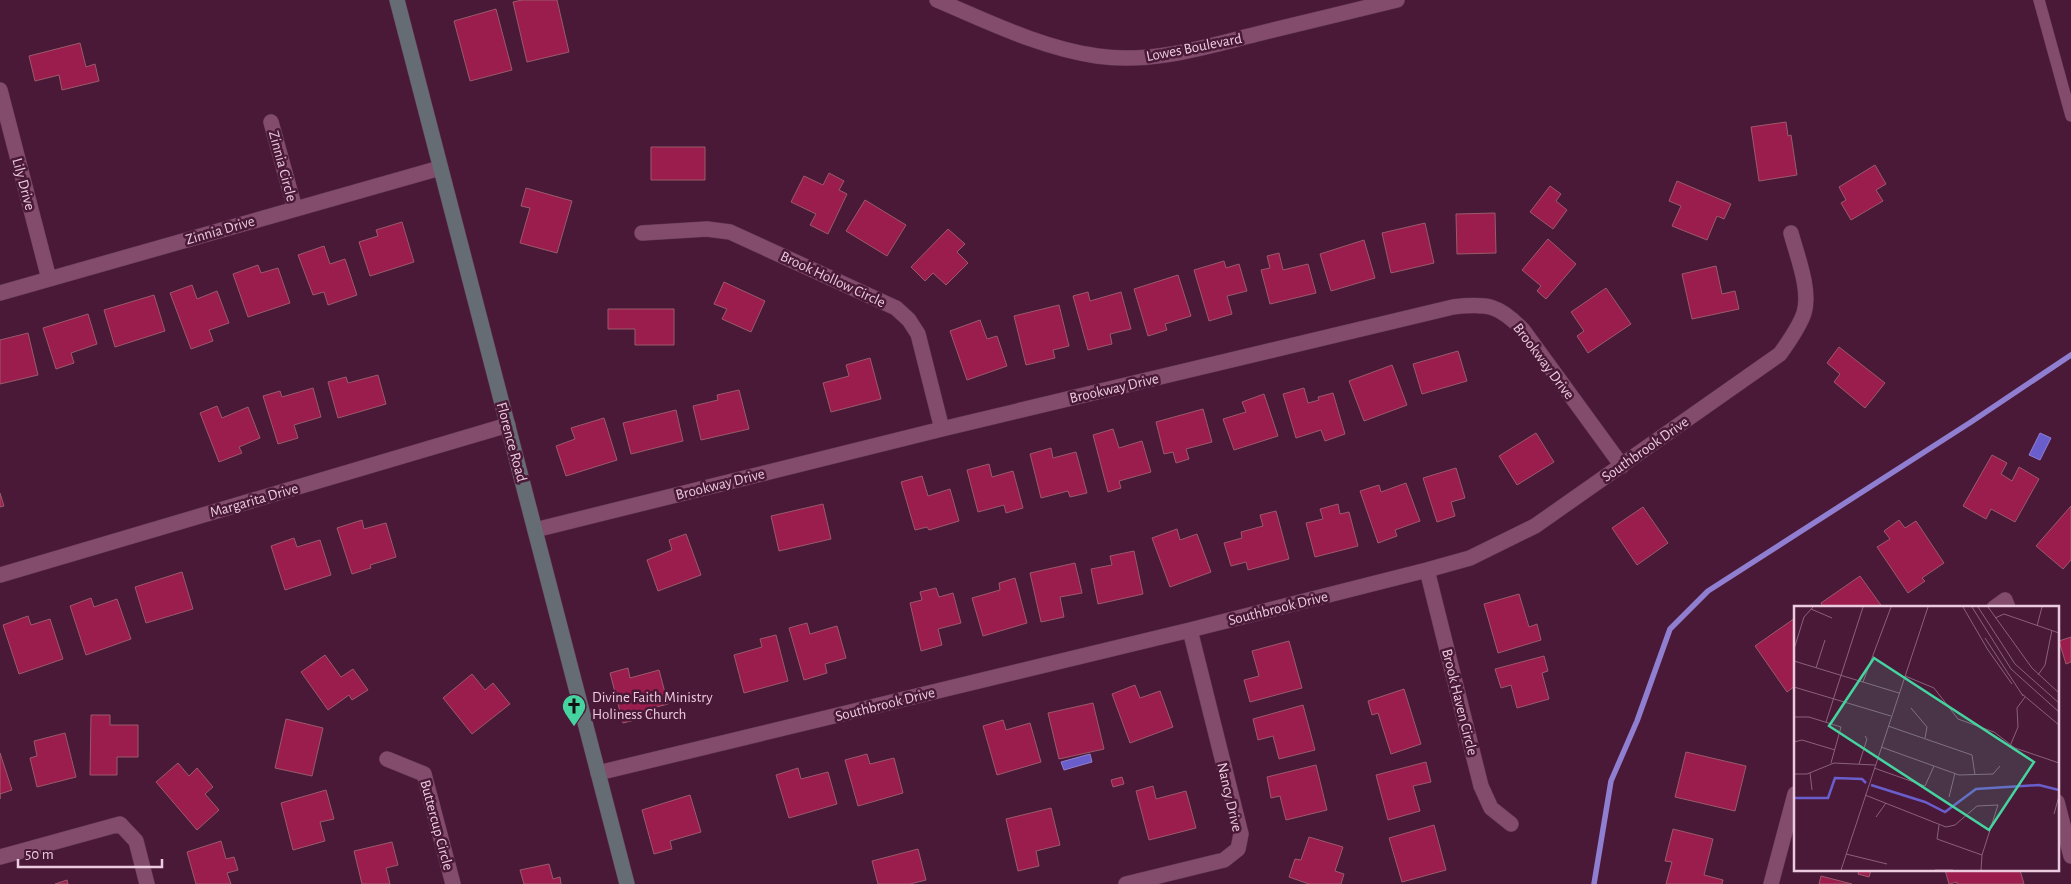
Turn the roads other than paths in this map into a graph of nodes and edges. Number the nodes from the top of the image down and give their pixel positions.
1 (397, 0) edge
2 (937, 0) edge
3 (1396, 0) edge
4 (2039, 0) edge
5 (0, 90) edge
6 (2071, 116) edge
7 (271, 122) dead end
8 (440, 168) junction
9 (295, 209) junction
10 (642, 233) dead end
11 (1791, 233) dead end
12 (49, 279) junction
13 (0, 294) edge
14 (508, 426) junction
15 (942, 429) junction
16 (1622, 466) junction
17 (536, 530) junction
18 (1427, 570) junction
19 (0, 575) edge
20 (1190, 630) junction
21 (387, 759) dead end
22 (598, 773) junction
23 (1794, 798) edge
24 (2058, 806) edge
25 (1511, 824) dead end
26 (2071, 856) edge
27 (0, 857) edge
28 (147, 884) edge
29 (453, 884) edge
30 (626, 884) edge
31 (1126, 884) edge
32 (1771, 884) edge

1 - 8 street, Florence Road
2 - 3 street, Lowes Boulevard
4 - 6 lane
5 - 12 street, Lily Drive
7 - 9 street, Zinnia Circle
8 - 9 street, Zinnia Drive
8 - 14 street, Florence Road
9 - 12 street, Zinnia Drive
10 - 15 street, Brook Hollow Circle
11 - 16 street, Southbrook Drive
12 - 13 street, Zinnia Drive
14 - 17 street, Florence Road
14 - 19 street, Margarita Drive
15 - 16 street, Brookway Drive
15 - 17 street, Brookway Drive
16 - 18 street, Southbrook Drive
17 - 22 street, Florence Road
18 - 20 street, Southbrook Drive
18 - 25 street, Brook Haven Circle
20 - 22 street, Southbrook Drive
20 - 31 street, Nancy Drive
21 - 29 street, Buttercup Circle
22 - 30 street, Florence Road
23 - 32 street
24 - 26 street
27 - 28 street

